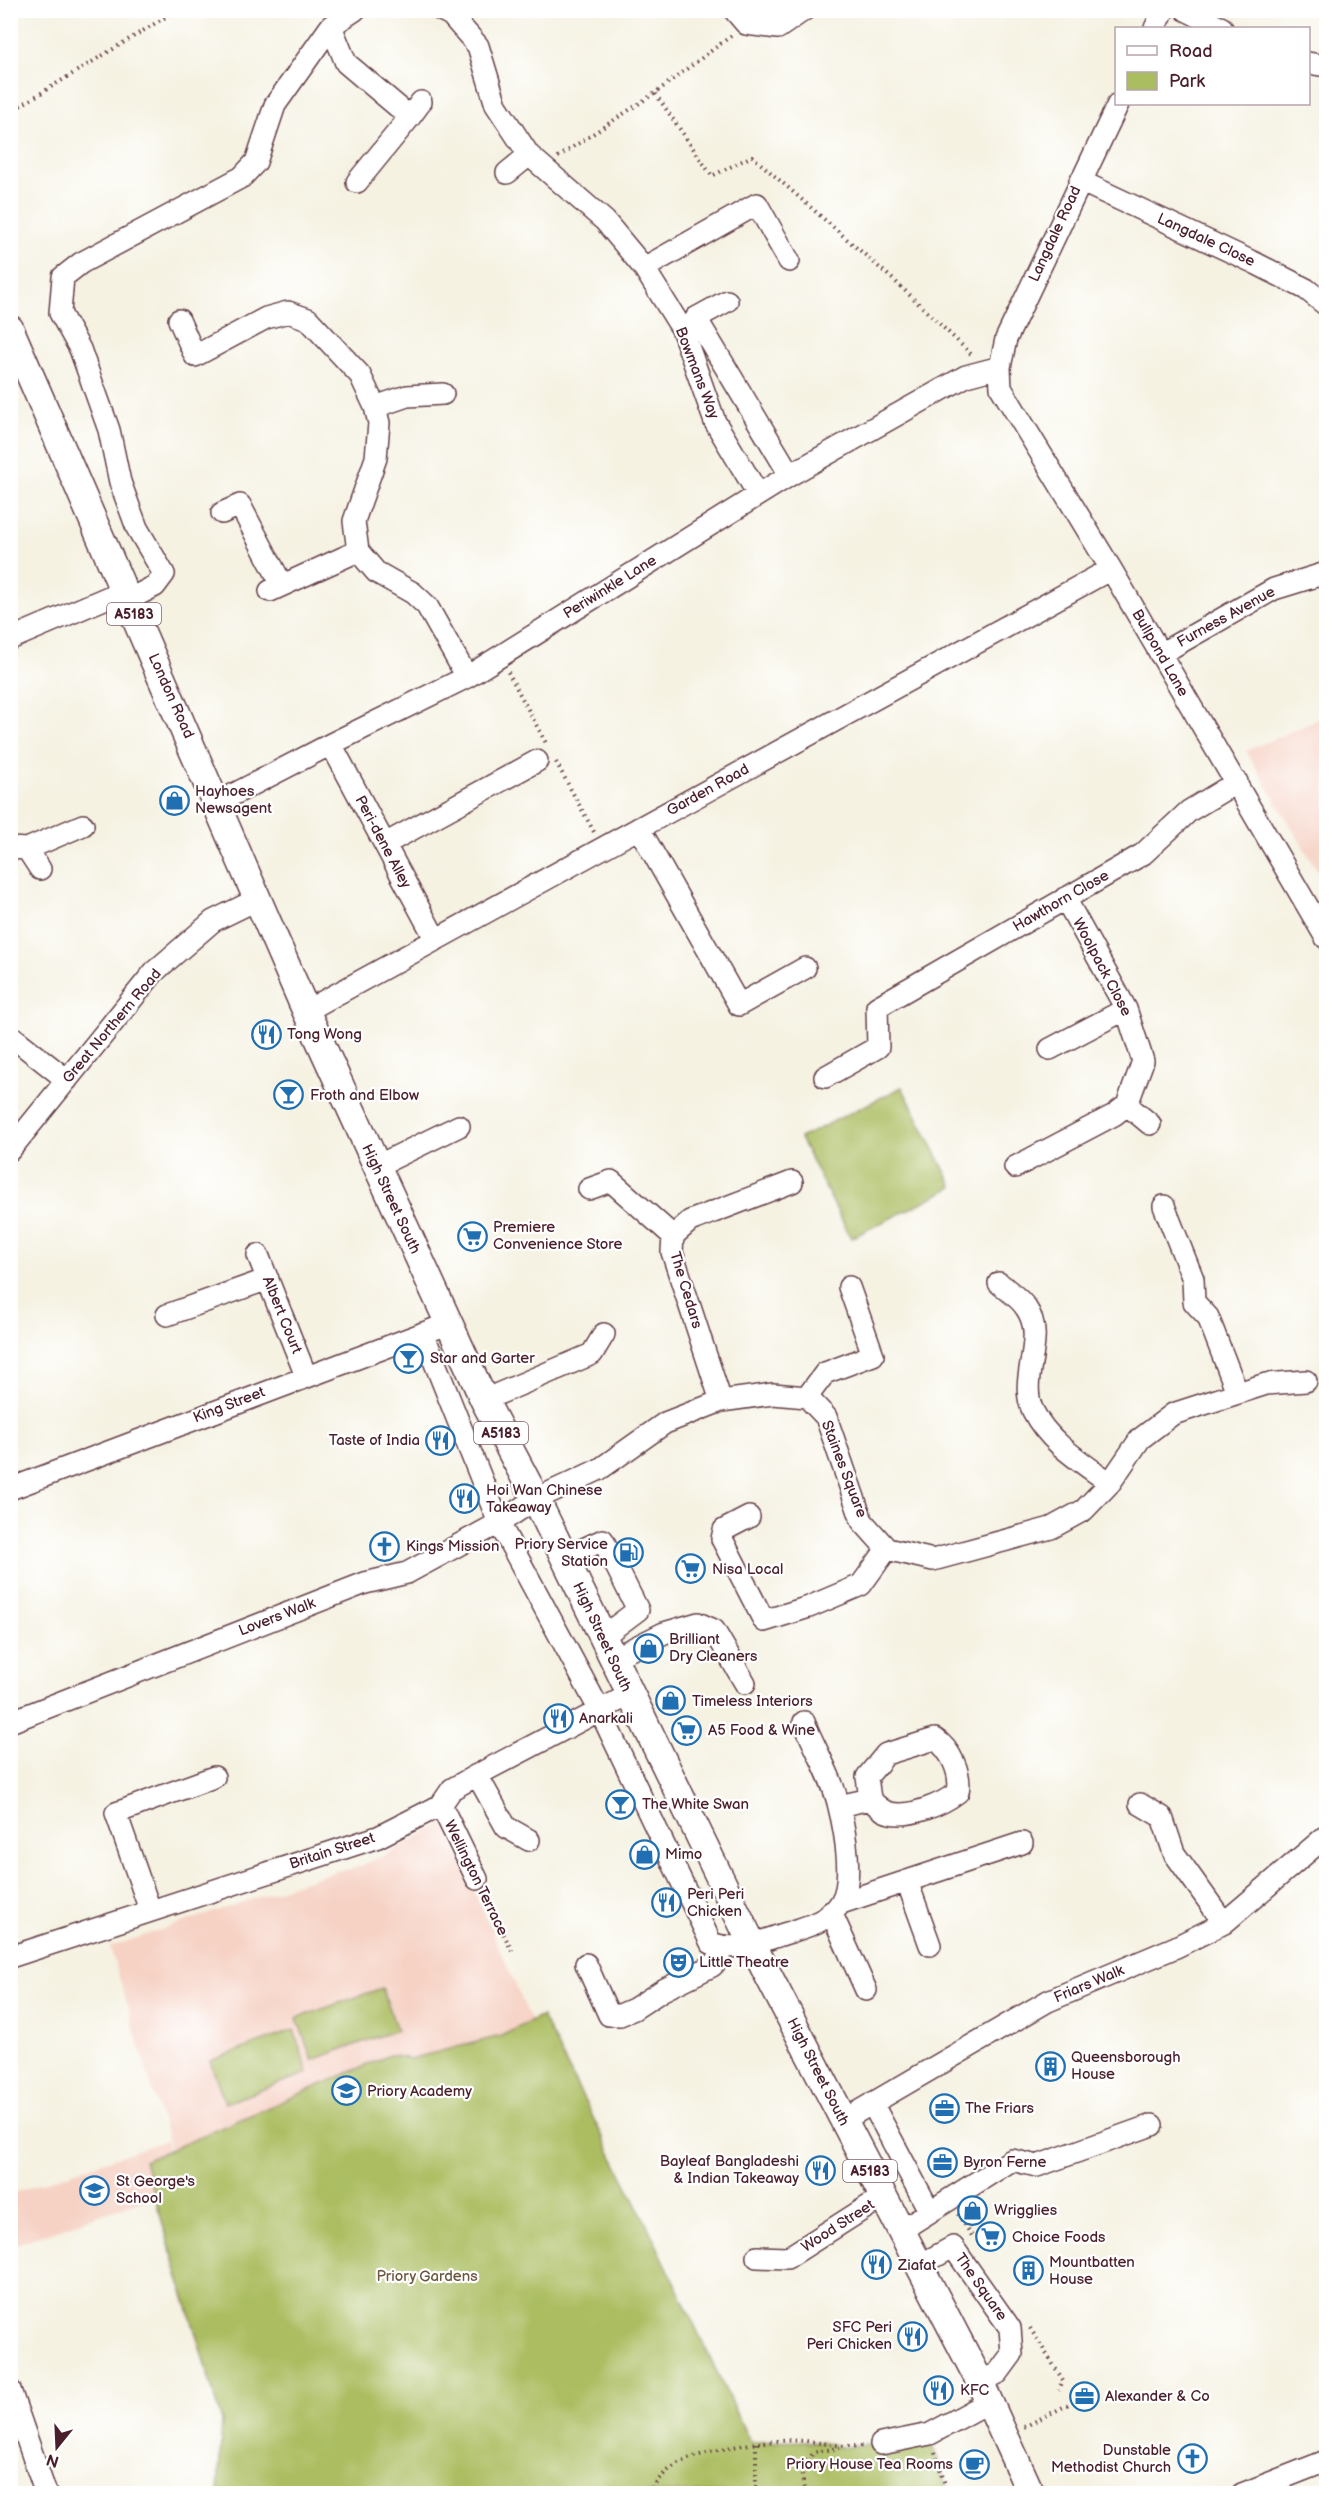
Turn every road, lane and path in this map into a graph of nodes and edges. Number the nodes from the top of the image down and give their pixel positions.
1 (177, 10) edge
2 (355, 10) edge
3 (441, 10) edge
4 (804, 10) edge
5 (1164, 10) edge
6 (1186, 10) edge
7 (740, 17) edge
8 (331, 26) junction
9 (1156, 27) edge
10 (1220, 27) edge
11 (1310, 63) edge
12 (1326, 66) edge
13 (655, 93) junction
14 (1118, 105) edge
15 (10, 112) edge
16 (536, 161) junction
17 (507, 173) dead end
18 (1080, 181) junction
19 (357, 182) dead end
20 (789, 261) dead end
21 (644, 268) junction
22 (727, 301) dead end
23 (1326, 305) edge
24 (179, 320) dead end
25 (10, 329) edge
26 (973, 354) dead end
27 (1000, 367) junction
28 (442, 394) dead end
29 (375, 407) junction
30 (790, 475) junction
31 (758, 494) junction
32 (222, 513) dead end
33 (358, 551) junction
34 (1111, 569) junction
35 (1326, 573) edge
36 (127, 595) junction
37 (10, 639) edge
38 (1160, 654) junction
39 (467, 677) junction
40 (331, 744) junction
41 (537, 761) dead end
42 (1237, 783) junction
43 (217, 803) junction
44 (83, 825) dead end
45 (639, 828) junction
46 (385, 844) junction
47 (19, 848) edge
48 (40, 869) dead end
49 (258, 898) junction
50 (1065, 898) junction
51 (1319, 910) edge
52 (1326, 938) edge
53 (436, 940) junction
54 (805, 968) dead end
55 (1126, 1009) junction
56 (306, 1011) junction
57 (10, 1035) edge
58 (1050, 1049) dead end
59 (825, 1077) dead end
60 (67, 1080) junction
61 (1127, 1105) junction
62 (1150, 1124) dead end
63 (459, 1126) dead end
64 (10, 1150) edge
65 (375, 1167) junction
66 (1015, 1167) dead end
67 (792, 1182) dead end
68 (590, 1189) dead end
69 (1164, 1206) dead end
70 (673, 1236) junction
71 (258, 1255) dead end
72 (268, 1279) junction
73 (999, 1283) dead end
74 (849, 1287) dead end
75 (167, 1315) dead end
76 (448, 1323) junction
77 (423, 1333) junction
78 (604, 1334) dead end
79 (306, 1376) junction
80 (1306, 1381) dead end
81 (1237, 1392) junction
82 (807, 1397) junction
83 (484, 1400) junction
84 (721, 1401) junction
85 (1110, 1483) junction
86 (10, 1489) edge
87 (536, 1499) junction
88 (749, 1517) dead end
89 (499, 1523) junction
90 (887, 1549) junction
91 (564, 1558) junction
92 (607, 1648) junction
93 (745, 1683) dead end
94 (629, 1695) junction
95 (599, 1709) junction
96 (10, 1722) edge
97 (804, 1722) dead end
98 (477, 1774) junction
99 (214, 1777) dead end
100 (870, 1799) dead end
101 (1140, 1804) dead end
102 (441, 1805) junction
103 (839, 1806) junction
104 (1326, 1836) edge
105 (529, 1840) dead end
106 (1022, 1843) dead end
107 (477, 1879) joint
108 (907, 1881) junction
109 (836, 1907) junction
110 (150, 1910) junction
111 (1224, 1923) junction
112 (752, 1944) junction
113 (930, 1945) dead end
114 (720, 1946) junction
115 (512, 1951) dead end
116 (10, 1957) edge
117 (586, 1964) dead end
118 (866, 1990) dead end
119 (872, 2103) junction
120 (842, 2121) junction
121 (1152, 2125) dead end
122 (884, 2196) junction
123 (930, 2211) junction
124 (901, 2229) junction
125 (757, 2257) dead end
126 (920, 2265) junction
127 (10, 2390) edge
128 (985, 2392) junction
129 (1069, 2404) dead end
130 (1024, 2428) dead end
131 (930, 2434) junction
132 (756, 2442) junction
133 (881, 2444) joint
134 (846, 2447) junction
135 (1326, 2461) edge
136 (46, 2493) edge
137 (649, 2493) edge
138 (756, 2493) edge
139 (805, 2493) edge
140 (948, 2493) edge
141 (1031, 2493) edge
142 (1242, 2493) edge

1 - 15 path
2 - 8 street
3 - 16 street, Bowmans Way
4 - 7 street
5 - 9 street
6 - 10 street
7 - 13 path
8 - 19 street
8 - 36 street
11 - 12 street
13 - 16 path
13 - 26 path
14 - 18 street, Langdale Road
16 - 17 street
16 - 21 street, Bowmans Way
18 - 23 street, Langdale Close
18 - 27 street, Langdale Road
20 - 21 street
21 - 31 street, Bowmans Way
22 - 30 street
24 - 29 street
25 - 36 main road, London Road / A5183
27 - 30 street, Periwinkle Lane
27 - 34 street, Bullpond Lane
28 - 29 street
29 - 33 street
30 - 31 street, Periwinkle Lane
31 - 39 street, Periwinkle Lane
32 - 33 street
33 - 39 street
34 - 38 street, Bullpond Lane
34 - 45 street, Garden Road
35 - 38 street, Furness Avenue
36 - 37 street
36 - 43 main road, London Road / A5183
38 - 42 street, Bullpond Lane
39 - 40 street, Periwinkle Lane
40 - 43 street, Periwinkle Lane
40 - 46 street, Peri-dene Alley
41 - 46 street
42 - 50 street, Hawthorn Close
42 - 51 street, Bullpond Lane
43 - 49 main road, London Road / A5183
44 - 47 street
45 - 53 street, Garden Road
45 - 54 street
46 - 53 street, Peri-dene Alley
47 - 48 street
49 - 56 main road, High Street South / A5183
49 - 60 street, Great Northern Road
50 - 55 street, Woolpack Close
50 - 59 street, Hawthorn Close
51 - 52 street, Bullpond Lane
53 - 56 street, Garden Road
55 - 58 street
55 - 61 street, Woolpack Close
56 - 65 main road, High Street South / A5183
57 - 60 street
60 - 64 street, Great Northern Road
61 - 62 street
61 - 66 street
63 - 65 street
65 - 76 main road, High Street South / A5183
67 - 70 street, The Cedars
68 - 70 street
69 - 81 street
70 - 84 street, The Cedars
71 - 72 street, Albert Court
72 - 75 street
72 - 79 street, Albert Court
73 - 85 street
74 - 82 street
76 - 77 street, King Street
76 - 83 main road, High Street South / A5183
77 - 79 street, King Street
77 - 89 street
78 - 83 street
79 - 86 street, King Street
80 - 81 street
81 - 85 street
82 - 84 street
82 - 90 street, Staines Square
83 - 87 main road, High Street South / A5183
84 - 87 street
85 - 90 street
87 - 89 street, Lovers Walk
87 - 91 main road, High Street South / A5183
88 - 90 street
89 - 95 street
89 - 96 street, Lovers Walk
91 - 92 main road, High Street South / A5183
91 - 92 street
92 - 93 street
92 - 94 main road, High Street South / A5183
94 - 95 street, Britain Street
94 - 112 main road, High Street South / A5183
95 - 98 street, Britain Street
95 - 114 street
97 - 103 street
98 - 102 street, Britain Street
98 - 105 street
99 - 110 street
100 - 103 street
101 - 111 street
102 - 107 street, Wellington Terrace
102 - 110 street, Britain Street
103 - 109 street
104 - 111 street, Friars Walk
106 - 108 street
107 - 115 path, Wellington Terrace
108 - 109 street
108 - 113 street
109 - 112 street
109 - 118 street
110 - 116 street, Britain Street
111 - 119 street, Friars Walk
112 - 114 street
112 - 120 main road, High Street South / A5183
114 - 117 street
119 - 120 street, Friars Walk
119 - 123 street
120 - 122 main road, High Street South / A5183
121 - 123 street
122 - 124 main road, High Street South / A5183
122 - 125 street, Wood Street
123 - 124 street
124 - 126 main road, High Street South / A5183
126 - 128 main road, High Street South / A5183
126 - 128 street, The Square
127 - 136 street
128 - 131 street, The Square
128 - 141 main road, High Street South / A5183
129 - 130 path
131 - 133 street, The Square
131 - 140 path
132 - 134 path
132 - 137 path
132 - 138 path
133 - 134 path
134 - 139 path
135 - 142 street

